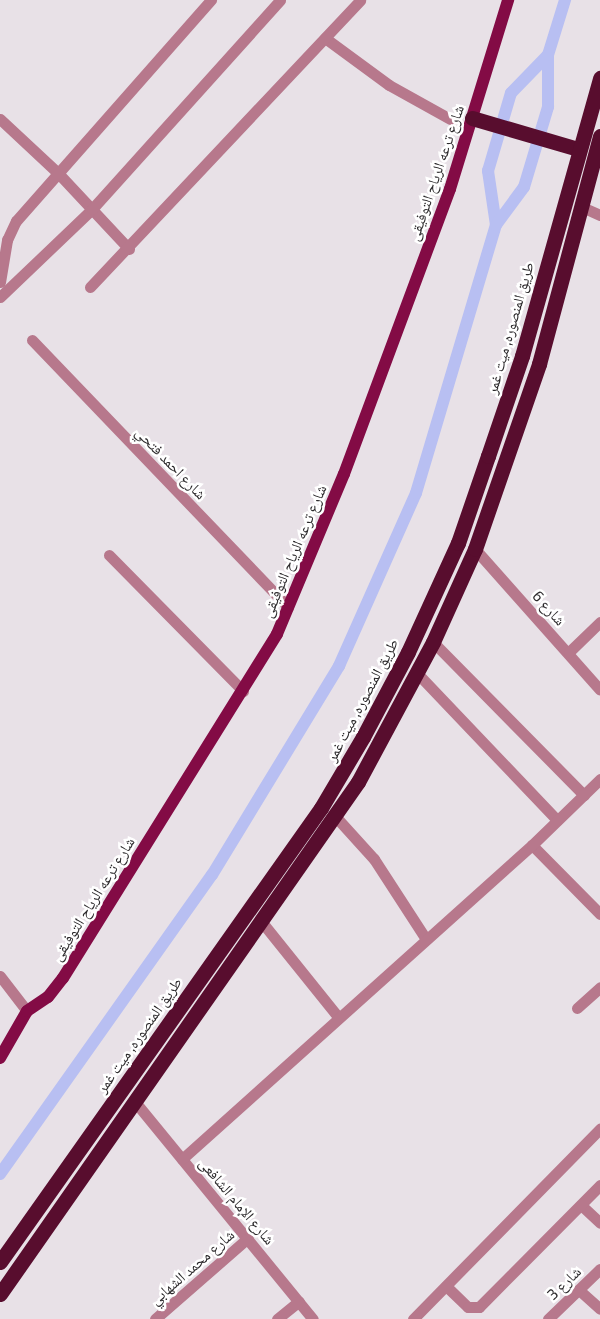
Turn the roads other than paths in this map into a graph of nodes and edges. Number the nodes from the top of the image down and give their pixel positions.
1 (211, 0) edge
2 (280, 0) edge
3 (360, 0) edge
4 (508, 0) edge
5 (325, 38) junction
6 (600, 78) edge
7 (472, 118) junction
8 (0, 119) edge
9 (450, 119) dead end
10 (600, 136) edge
11 (578, 149) junction
12 (58, 173) junction
13 (582, 207) junction
14 (92, 209) junction
15 (600, 215) edge
16 (129, 249) junction
17 (0, 282) edge
18 (90, 287) dead end
19 (0, 297) edge
20 (32, 340) dead end
21 (458, 543) junction
22 (475, 549) junction
23 (109, 555) dead end
24 (288, 607) junction
25 (600, 622) edge
26 (433, 642) junction
27 (569, 652) junction
28 (417, 673) junction
29 (600, 690) edge
30 (243, 691) junction
31 (600, 779) edge
32 (584, 794) junction
33 (335, 816) junction
34 (557, 820) junction
35 (532, 845) junction
36 (600, 914) edge
37 (261, 921) junction
38 (426, 940) junction
39 (0, 976) edge
40 (600, 988) edge
41 (577, 1008) dead end
42 (27, 1011) junction
43 (339, 1018) junction
44 (0, 1058) edge
45 (136, 1103) junction
46 (600, 1129) edge
47 (182, 1159) junction
48 (600, 1185) edge
49 (581, 1205) junction
50 (600, 1223) edge
51 (248, 1238) junction
52 (0, 1262) edge
53 (600, 1270) edge
54 (446, 1286) junction
55 (579, 1290) junction
56 (0, 1294) edge
57 (299, 1300) junction
58 (600, 1309) edge
59 (155, 1319) edge
60 (276, 1319) edge
61 (313, 1319) edge
62 (413, 1319) edge
63 (548, 1319) edge

1 - 12 street
2 - 14 street
3 - 5 street
4 - 7 main road, شارع ترعه الرياح التوفيقى
5 - 9 street
5 - 16 street
6 - 11 highway, طريق المنصوره, ميت غمر
7 - 11 highway
7 - 24 main road, شارع ترعه الرياح التوفيقى
8 - 12 street
10 - 13 highway
11 - 21 highway, طريق المنصوره, ميت غمر
12 - 14 street
12 - 17 street
13 - 15 street
13 - 22 highway
14 - 16 street
14 - 19 street
16 - 18 street
20 - 24 street, شارع احمد فتحي
21 - 22 highway
21 - 52 highway, طريق المنصوره, ميت غمر
22 - 26 highway
22 - 27 street, شارع 6
23 - 30 street
24 - 30 main road, شارع ترعه الرياح التوفيقى
25 - 27 street
26 - 28 highway
26 - 32 street
27 - 29 street, شارع 6
28 - 33 highway
28 - 34 street
30 - 42 main road, شارع ترعه الرياح التوفيقى
31 - 32 street
32 - 34 street
33 - 37 highway
33 - 38 street
34 - 35 street
35 - 36 street
35 - 38 street
37 - 43 street
37 - 45 highway
38 - 43 street
39 - 42 street
40 - 41 street
42 - 44 main road, شارع ترعه الرياح التوفيقى
43 - 47 street
45 - 47 street, شارع الإمام الشافعى
45 - 56 highway
46 - 54 street
47 - 51 street, شارع الإمام الشافعى
48 - 49 street
49 - 50 street
49 - 54 street
51 - 57 street, شارع الإمام الشافعى
51 - 59 street, شارع محمد الشهابي
53 - 55 street, شارع 3
54 - 62 street
55 - 58 street
55 - 63 street, شارع 3
57 - 60 street
57 - 61 street, شارع الإمام الشافعى

